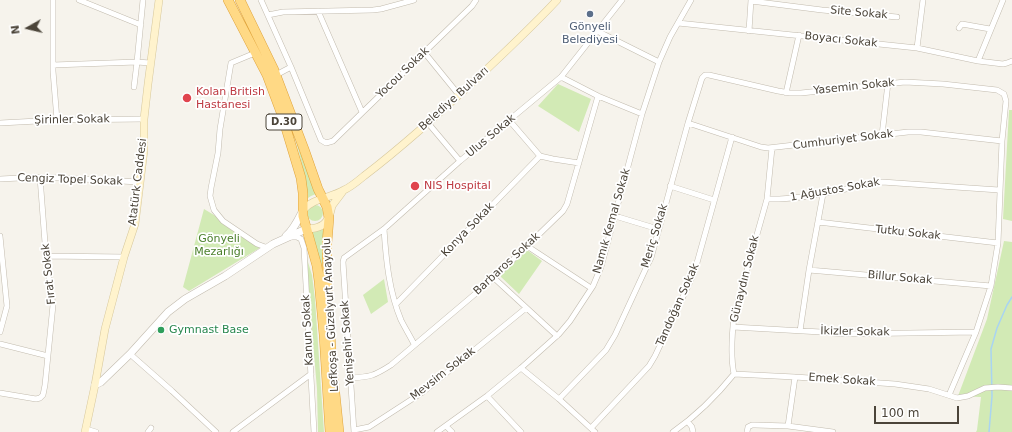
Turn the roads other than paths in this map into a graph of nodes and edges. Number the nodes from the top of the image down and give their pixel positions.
1 (53, 0) edge
2 (79, 0) edge
3 (143, 0) edge
4 (159, 0) edge
5 (228, 0) edge
6 (240, 0) edge
7 (261, 0) edge
8 (414, 0) edge
9 (476, 0) edge
10 (557, 0) edge
11 (622, 0) edge
12 (691, 0) edge
13 (751, 0) edge
14 (923, 0) edge
15 (1003, 0) edge
16 (91, 3) edge
17 (318, 11) junction
18 (268, 15) junction
19 (896, 17) dead end
20 (678, 24) junction
21 (141, 25) junction
22 (959, 28) dead end
23 (990, 29) junction
24 (597, 31) junction
25 (749, 31) junction
26 (799, 36) junction
27 (917, 48) junction
28 (424, 52) junction
29 (255, 53) junction
30 (978, 61) junction
31 (1012, 61) edge
32 (137, 62) junction
33 (659, 62) junction
34 (150, 63) junction
35 (53, 65) junction
36 (291, 67) junction
37 (276, 75) junction
38 (705, 75) joint
39 (561, 77) junction
40 (888, 83) junction
41 (134, 88) dead end
42 (786, 93) junction
43 (459, 95) junction
44 (598, 96) junction
45 (362, 112) junction
46 (642, 114) junction
47 (144, 119) junction
48 (57, 120) junction
49 (509, 120) junction
50 (0, 123) edge
51 (428, 123) junction
52 (688, 123) junction
53 (882, 135) junction
54 (732, 137) junction
55 (1002, 140) junction
56 (772, 148) junction
57 (540, 156) junction
58 (460, 161) junction
59 (579, 163) junction
60 (40, 177) junction
61 (0, 179) edge
62 (140, 182) junction
63 (670, 186) junction
64 (999, 190) junction
65 (344, 191) junction
66 (823, 194) junction
67 (322, 199) junction
68 (767, 199) junction
69 (714, 200) junction
70 (304, 210) junction
71 (615, 216) junction
72 (329, 218) junction
73 (818, 222) junction
74 (306, 229) junction
75 (384, 229) junction
76 (658, 229) junction
77 (0, 236) edge
78 (290, 237) junction
79 (278, 242) junction
80 (998, 243) junction
81 (527, 246) junction
82 (268, 248) junction
83 (46, 256) junction
84 (124, 257) junction
85 (345, 257) joint
86 (809, 270) junction
87 (2, 275) edge
88 (494, 278) junction
89 (991, 286) junction
90 (591, 288) junction
91 (396, 304) junction
92 (526, 308) junction
93 (733, 327) junction
94 (800, 331) junction
95 (0, 332) edge
96 (976, 332) junction
97 (557, 336) junction
98 (0, 344) edge
99 (414, 344) junction
100 (130, 354) junction
101 (48, 356) junction
102 (521, 368) junction
103 (311, 374) junction
104 (734, 374) junction
105 (795, 377) junction
106 (350, 378) junction
107 (95, 385) junction
108 (1012, 388) edge
109 (0, 393) edge
110 (949, 395) junction
111 (487, 396) junction
112 (559, 399) junction
113 (688, 422) junction
114 (446, 426) junction
115 (788, 426) junction
116 (86, 430) edge
117 (593, 430) edge
118 (747, 430) edge
119 (354, 431) edge
120 (813, 431) edge
121 (96, 432) edge
122 (216, 432) edge
123 (233, 432) edge
124 (314, 432) edge
125 (330, 432) edge
126 (339, 432) edge
127 (437, 432) edge
128 (452, 432) edge
129 (521, 432) edge
130 (672, 432) edge
131 (693, 432) edge
132 (834, 432) edge

1 - 35 street
2 - 16 street
3 - 21 street
4 - 34 main road, Atatürk Caddesi
5 - 29 highway, Lefkoşa - Güzelyurt Anayolu / D.30
6 - 37 highway, Lefkoşa - Güzelyurt Anayolu / D.30
7 - 18 street
8 - 17 street
9 - 28 street, Yocou Sokak
10 - 43 main road, Belediye Bulvarı
11 - 24 street, Ulus Sokak
12 - 20 street, Namık Kemal Sokak
13 - 19 street, Site Sokak
13 - 25 street
14 - 27 street
15 - 23 street
16 - 21 street
17 - 18 street
17 - 45 street
18 - 36 street
20 - 25 street, Boyacı Sokak
20 - 33 street, Namık Kemal Sokak
21 - 32 street
22 - 23 street
23 - 30 street
24 - 33 street
24 - 39 street, Ulus Sokak
25 - 26 street, Boyacı Sokak
26 - 27 street, Boyacı Sokak
26 - 42 street
27 - 30 street, Boyacı Sokak
28 - 43 street
28 - 45 street, Yocou Sokak
29 - 70 highway, Lefkoşa - Güzelyurt Anayolu / D.30
29 - 82 street
30 - 31 street, Boyacı Sokak
32 - 34 street
32 - 35 street
32 - 41 street
33 - 46 street, Namık Kemal Sokak
34 - 47 main road, Atatürk Caddesi
35 - 48 street
36 - 37 street
36 - 45 street, Yocou Sokak
37 - 67 highway, Lefkoşa - Güzelyurt Anayolu / D.30
38 - 42 street, Yasemin Sokak
38 - 52 street, Meriç Sokak
39 - 44 street
39 - 49 street, Ulus Sokak
40 - 42 street, Yasemin Sokak
40 - 53 street
40 - 55 street, Yasemin Sokak
43 - 51 main road, Belediye Bulvarı
44 - 46 street
44 - 59 street, Barbaros Sokak
46 - 71 street, Namık Kemal Sokak
47 - 48 street, Şirinler Sokak
47 - 62 main road, Atatürk Caddesi
48 - 50 street, Şirinler Sokak
49 - 57 street
49 - 58 street, Ulus Sokak
51 - 58 street
51 - 65 main road, Belediye Bulvarı
52 - 54 street, Cumhuriyet Sokak
52 - 63 street, Meriç Sokak
53 - 55 street, Cumhuriyet Sokak
53 - 56 street, Cumhuriyet Sokak
54 - 56 street, Cumhuriyet Sokak
54 - 69 street, Tandoğan Sokak
55 - 64 street
56 - 68 street, Günaydın Sokak
57 - 59 street
57 - 91 street, Konya Sokak
58 - 75 street, Ulus Sokak
59 - 81 street, Barbaros Sokak
60 - 61 street, Cengiz Topel Sokak
60 - 62 street, Cengiz Topel Sokak
60 - 83 street, Fırat Sokak
62 - 84 main road, Atatürk Caddesi
63 - 69 street
63 - 76 street, Meriç Sokak
64 - 66 street, 1 Ağustos Sokak
64 - 80 street
65 - 67 main road, Belediye Bulvarı
65 - 72 main road, Belediye Bulvarı
66 - 68 street, 1 Ağustos Sokak
66 - 73 street
67 - 70 main road, Belediye Bulvarı
67 - 72 highway, Lefkoşa - Güzelyurt Anayolu / D.30
68 - 93 street, Günaydın Sokak
69 - 117 street, Tandoğan Sokak
70 - 74 highway, Lefkoşa - Güzelyurt Anayolu / D.30
70 - 79 street
71 - 76 street
71 - 90 street, Namık Kemal Sokak
72 - 74 main road
72 - 126 highway, Lefkoşa - Güzelyurt Anayolu / D.30
73 - 80 street, Tutku Sokak
73 - 86 street
74 - 78 street
74 - 125 highway, Lefkoşa - Güzelyurt Anayolu / D.30
75 - 85 street, Ulus Sokak
75 - 91 street
76 - 112 street, Meriç Sokak
77 - 87 street
78 - 79 street
78 - 103 street, Kanun Sokak
79 - 82 street
80 - 89 street
81 - 88 street, Barbaros Sokak
81 - 90 street
82 - 100 street
83 - 84 street
83 - 101 street, Fırat Sokak
84 - 107 main road, Atatürk Caddesi
85 - 106 street, Yenişehir Sokak
86 - 89 street, Billur Sokak
86 - 94 street
87 - 95 street
88 - 92 street
88 - 99 street, Barbaros Sokak
89 - 96 street
90 - 97 street, Namık Kemal Sokak
91 - 99 street
92 - 97 street
92 - 119 street, Mevsim Sokak
93 - 94 street, İkizler Sokak
93 - 104 street, Günaydın Sokak
94 - 96 street, İkizler Sokak
96 - 110 street
97 - 102 street, Namık Kemal Sokak
98 - 101 street
99 - 106 street, Barbaros Sokak
100 - 107 street
100 - 122 street
101 - 109 street, Fırat Sokak
102 - 111 street, Namık Kemal Sokak
102 - 112 street
103 - 123 street
103 - 124 street, Kanun Sokak
104 - 105 street, Emek Sokak
104 - 113 street
105 - 110 street, Emek Sokak
105 - 115 street
106 - 119 street, Yenişehir Sokak
107 - 116 main road, Atatürk Caddesi
108 - 110 street, Emek Sokak
111 - 114 street, Namık Kemal Sokak
111 - 129 street
112 - 117 street
113 - 130 street
113 - 131 street
114 - 127 street, Namık Kemal Sokak
114 - 128 street
115 - 118 street
115 - 120 street
116 - 121 street
120 - 132 street

